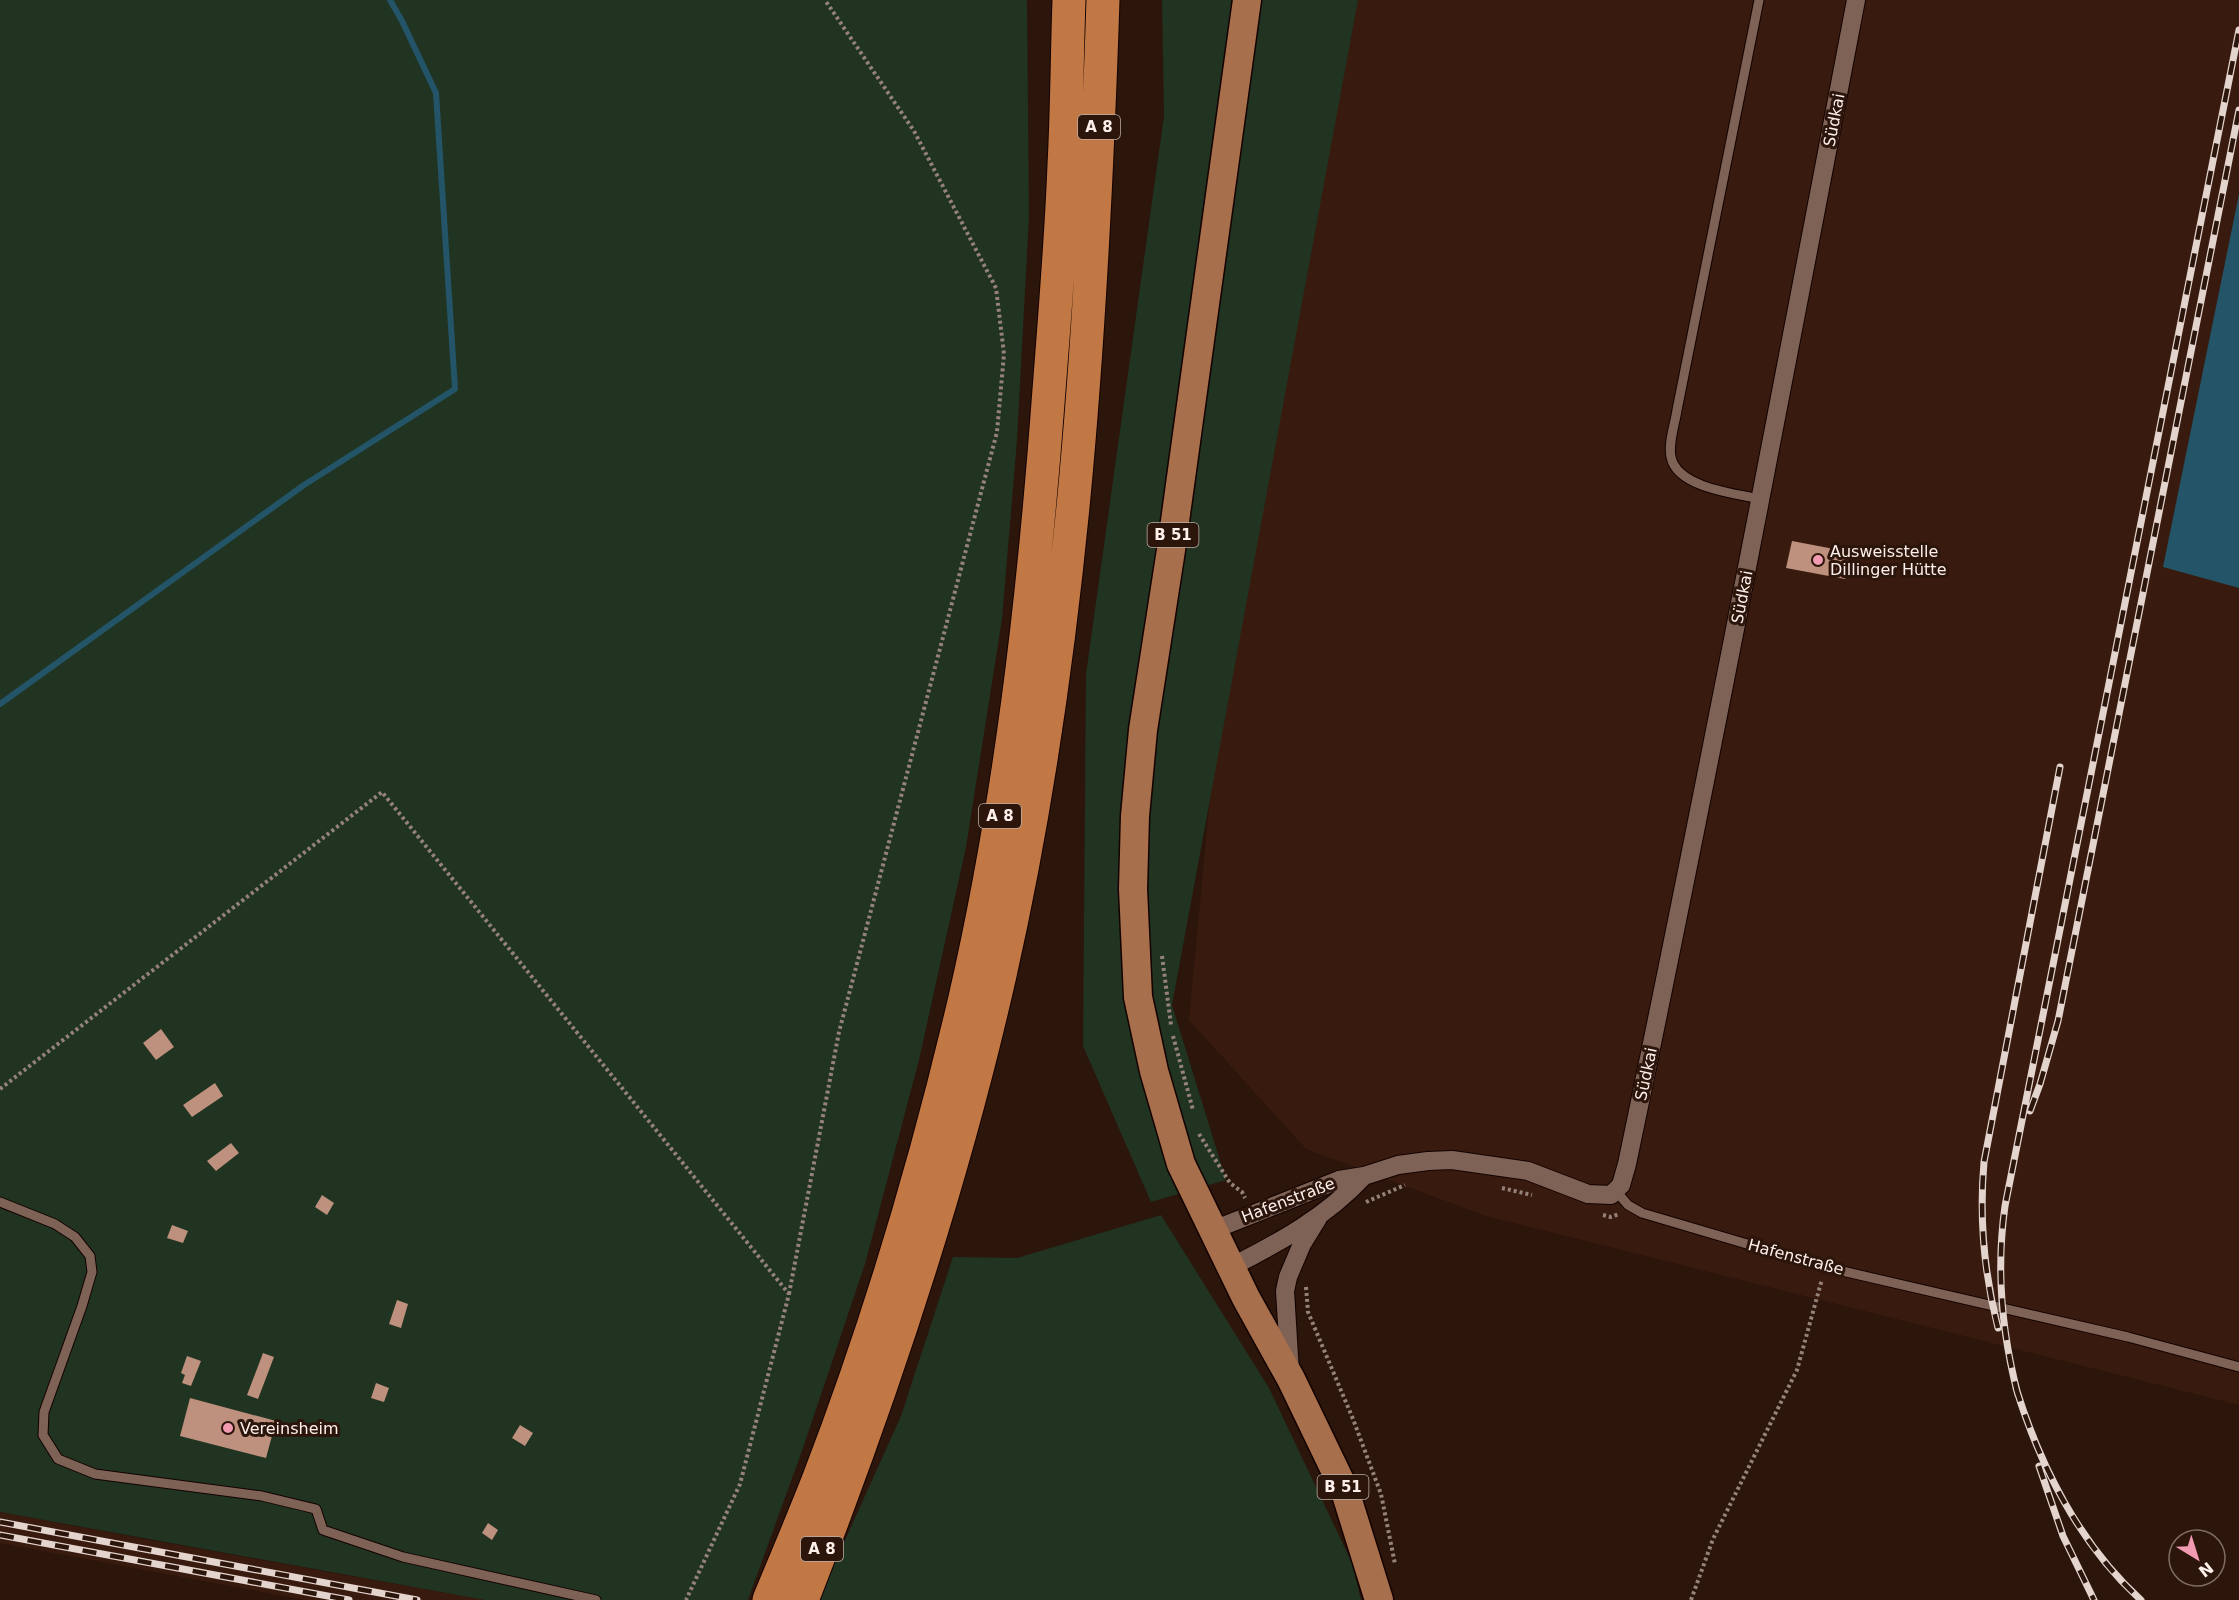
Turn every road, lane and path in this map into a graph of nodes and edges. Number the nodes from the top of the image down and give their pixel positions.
1 (825, 0) edge
2 (1069, 0) edge
3 (1103, 0) edge
4 (1246, 0) edge
5 (1759, 0) edge
6 (1856, 0) edge
7 (1761, 499) junction
8 (1162, 951) dead end
9 (0, 1089) edge
10 (1194, 1114) dead end
11 (1197, 1125) dead end
12 (1364, 1176) junction
13 (1416, 1183) dead end
14 (1498, 1188) dead end
15 (1616, 1191) junction
16 (1542, 1197) dead end
17 (0, 1202) edge
18 (1357, 1209) dead end
19 (1634, 1209) junction
20 (1252, 1214) junction
21 (1599, 1214) dead end
22 (1318, 1218) junction
23 (1213, 1230) junction
24 (1231, 1267) junction
25 (1825, 1267) junction
26 (1306, 1282) dead end
27 (789, 1294) junction
28 (2239, 1367) edge
29 (1291, 1379) junction
30 (1396, 1568) dead end
31 (596, 1600) edge
32 (686, 1600) edge
33 (769, 1600) edge
34 (802, 1600) edge
35 (1379, 1600) edge
36 (1691, 1600) edge

1 - 27 path
2 - 33 highway, A 8
3 - 34 highway, A 8
4 - 23 main road, B 51
5 - 7 lane
6 - 7 street, Südkai
7 - 15 street, Südkai
8 - 10 path
9 - 27 path
11 - 20 path
12 - 15 street, Hafenstraße
12 - 20 street, Hafenstraße
12 - 22 street, Hafenstraße
13 - 18 path
14 - 16 path
15 - 19 lane, Hafenstraße
17 - 31 lane
19 - 21 path
19 - 25 lane, Hafenstraße
20 - 23 street, Hafenstraße
22 - 24 street, Hafenstraße
22 - 29 street, Hafenstraße
23 - 24 main road, B 51
24 - 29 main road, B 51
25 - 28 lane, Hafenstraße
25 - 36 path
26 - 30 path
27 - 32 path
29 - 35 main road, B 51

